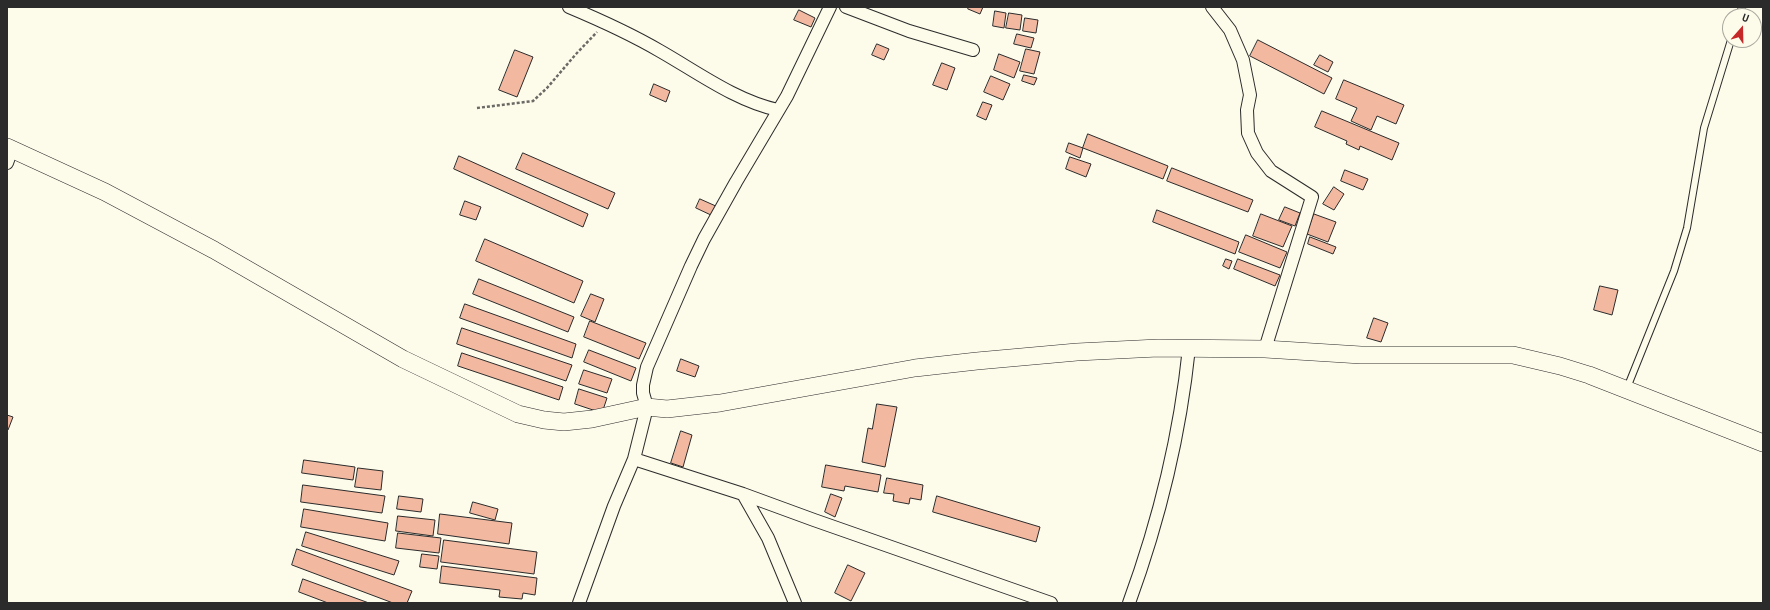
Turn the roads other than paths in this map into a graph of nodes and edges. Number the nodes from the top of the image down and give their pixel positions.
1 (569, 7) edge
2 (830, 7) edge
3 (846, 7) edge
4 (1212, 7) edge
5 (1224, 7) edge
6 (1224, 23) junction
7 (1729, 48) edge
8 (973, 50) dead end
9 (778, 110) junction
10 (9, 153) edge
11 (1189, 348) junction
12 (1265, 349) junction
13 (1626, 390) junction
14 (647, 407) junction
15 (1763, 443) edge
16 (634, 459) junction
17 (743, 494) junction
18 (580, 603) edge
19 (795, 603) edge
20 (1051, 603) edge
21 (1129, 603) edge

1 - 9 street
2 - 9 street
3 - 8 street
4 - 6 street
5 - 6 street
6 - 12 street
7 - 13 lane
9 - 14 street
10 - 14 street
11 - 12 street
11 - 14 street
11 - 21 street
12 - 13 street
13 - 15 street
14 - 16 street
16 - 17 street
16 - 18 street
17 - 19 street
17 - 20 street

